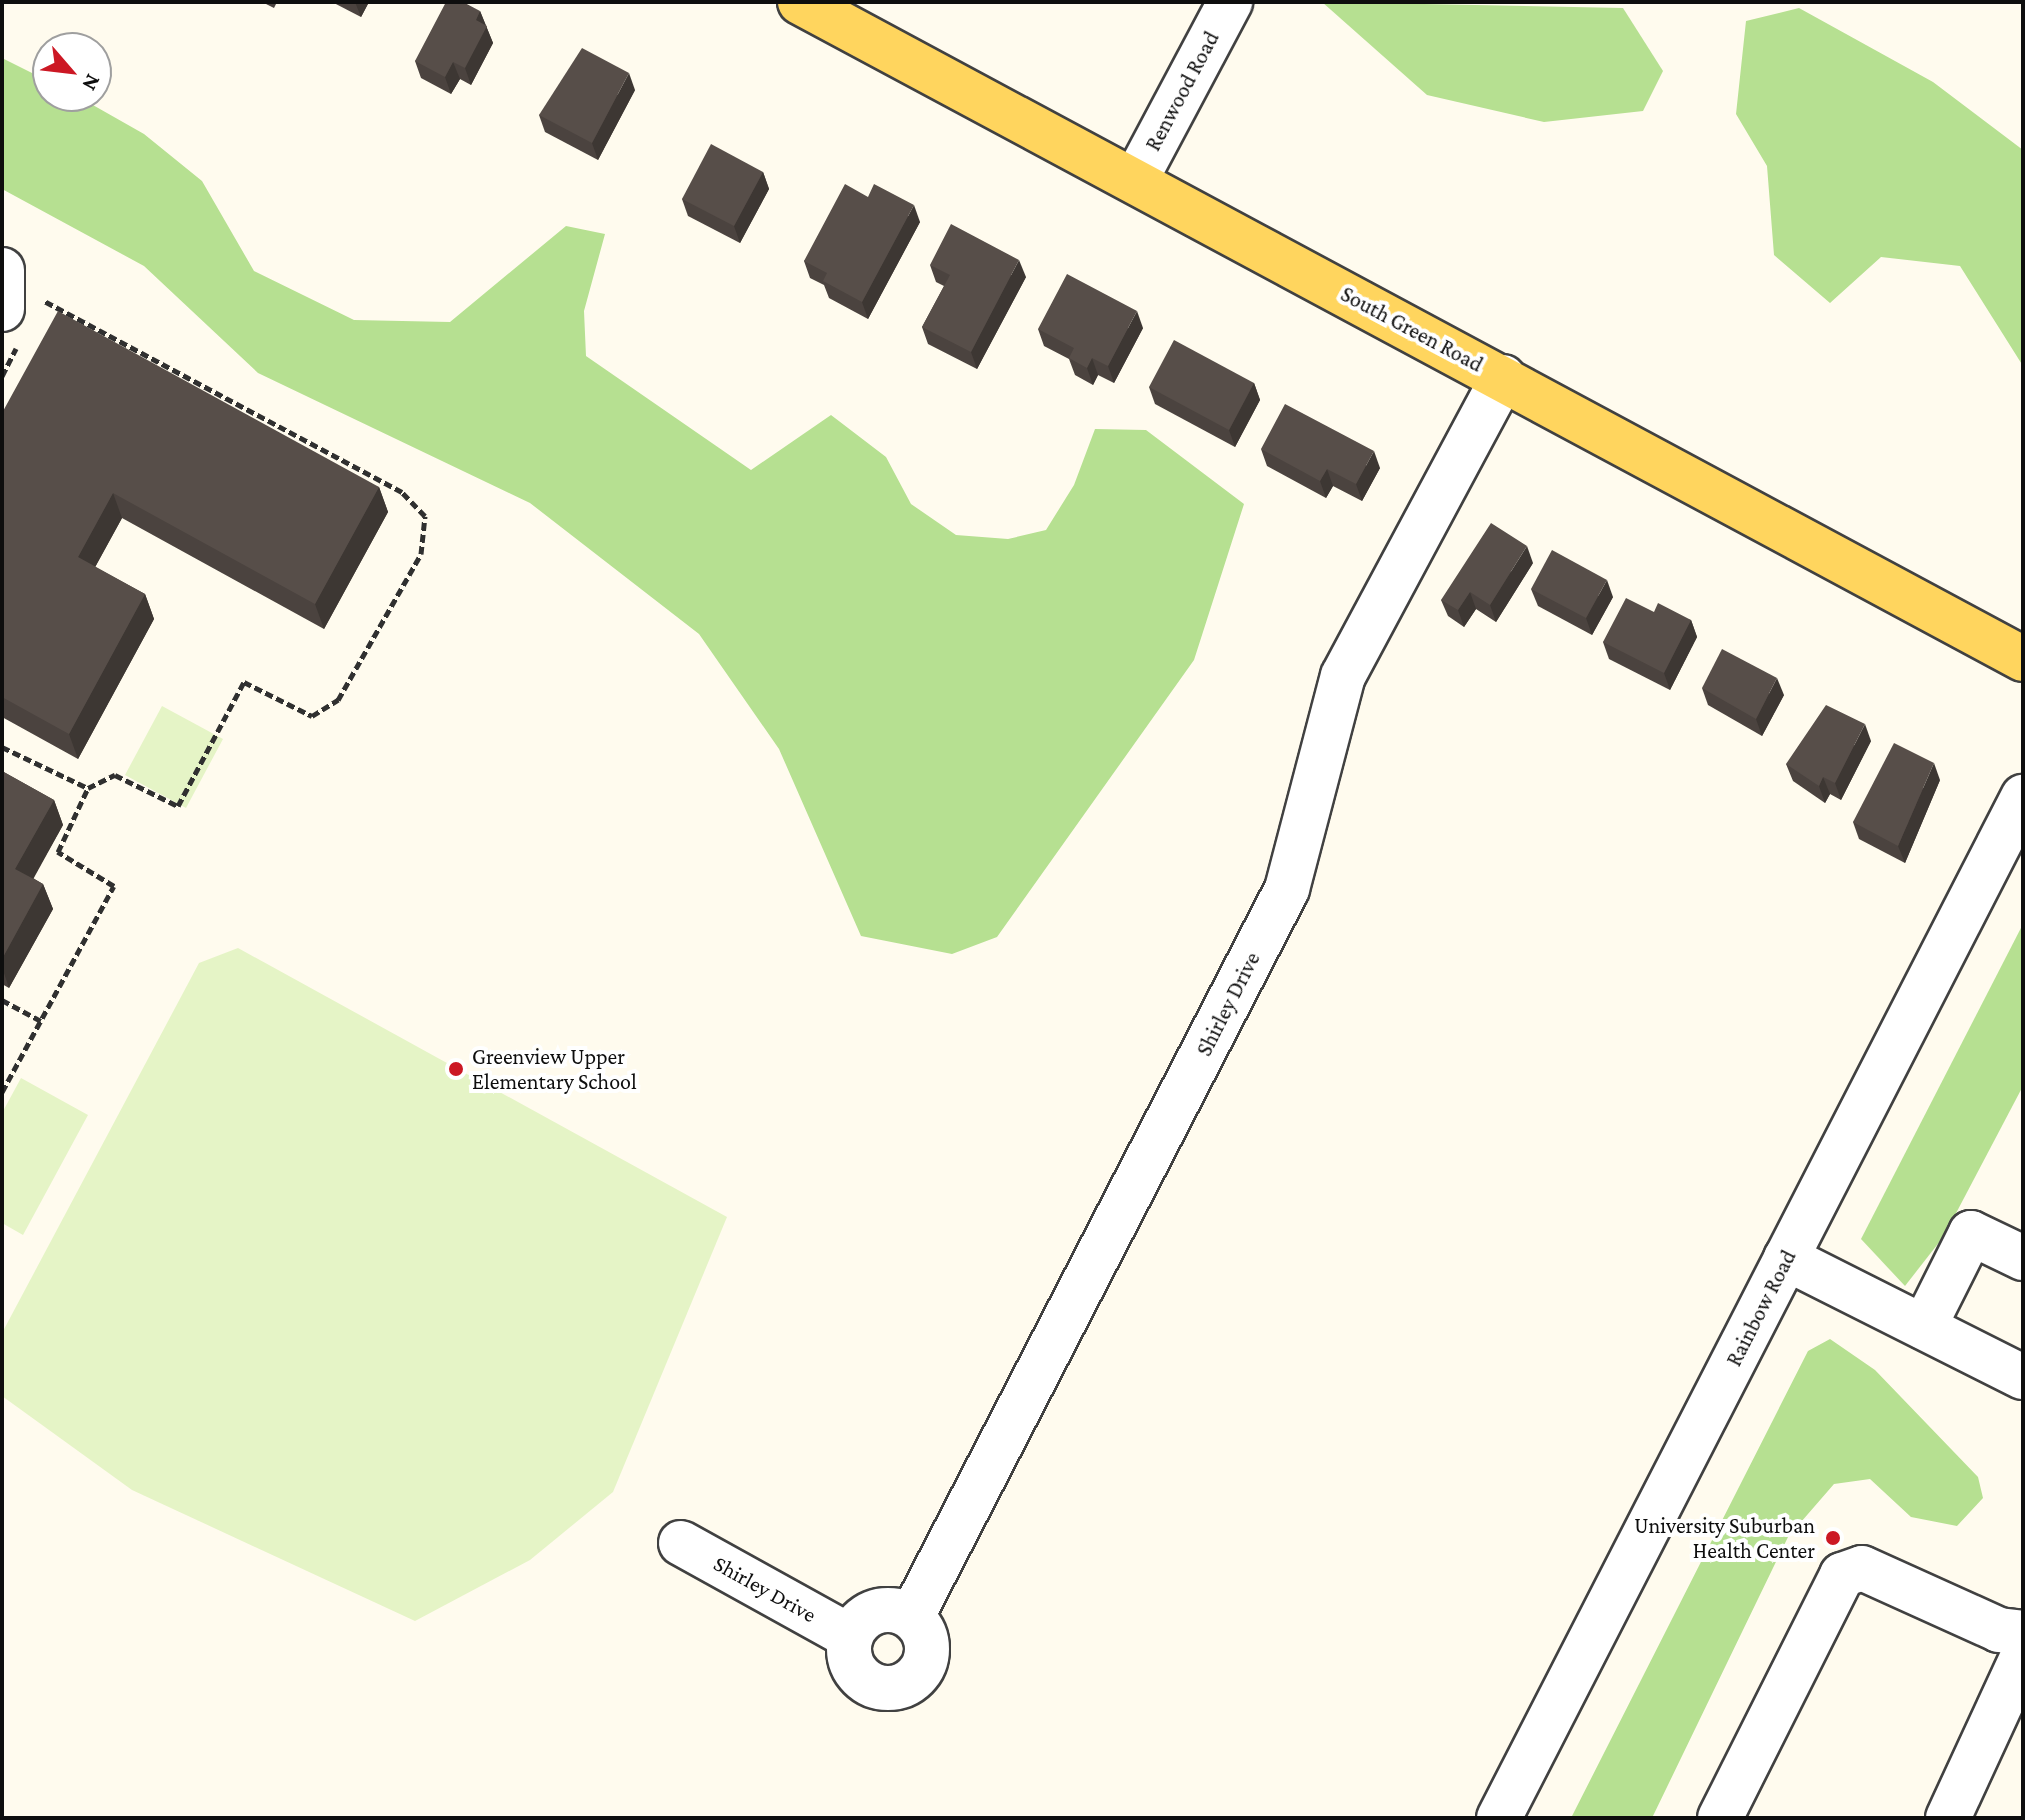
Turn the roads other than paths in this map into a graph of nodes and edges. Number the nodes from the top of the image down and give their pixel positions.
1 (800, 2) edge
2 (1230, 2) edge
3 (1135, 181) junction
4 (1503, 377) junction
5 (2023, 659) edge
6 (2023, 797) edge
7 (1786, 1258) junction
8 (2023, 1258) edge
9 (1924, 1327) junction
10 (2023, 1377) edge
11 (681, 1543) dead end
12 (912, 1616) junction
13 (2023, 1633) edge
14 (849, 1636) junction
15 (2023, 1656) edge
16 (1499, 1818) edge
17 (1720, 1818) edge
18 (1948, 1818) edge

1 - 3 main road, South Green Road
2 - 3 street, Renwood Road
3 - 4 main road, South Green Road
4 - 5 main road, South Green Road
4 - 12 street, Shirley Drive
6 - 7 street, Rainbow Road
7 - 9 street
7 - 16 street, Rainbow Road
8 - 9 street
9 - 10 street
11 - 14 street, Shirley Drive
12 - 14 street
12 - 14 street
13 - 17 street
15 - 18 street

